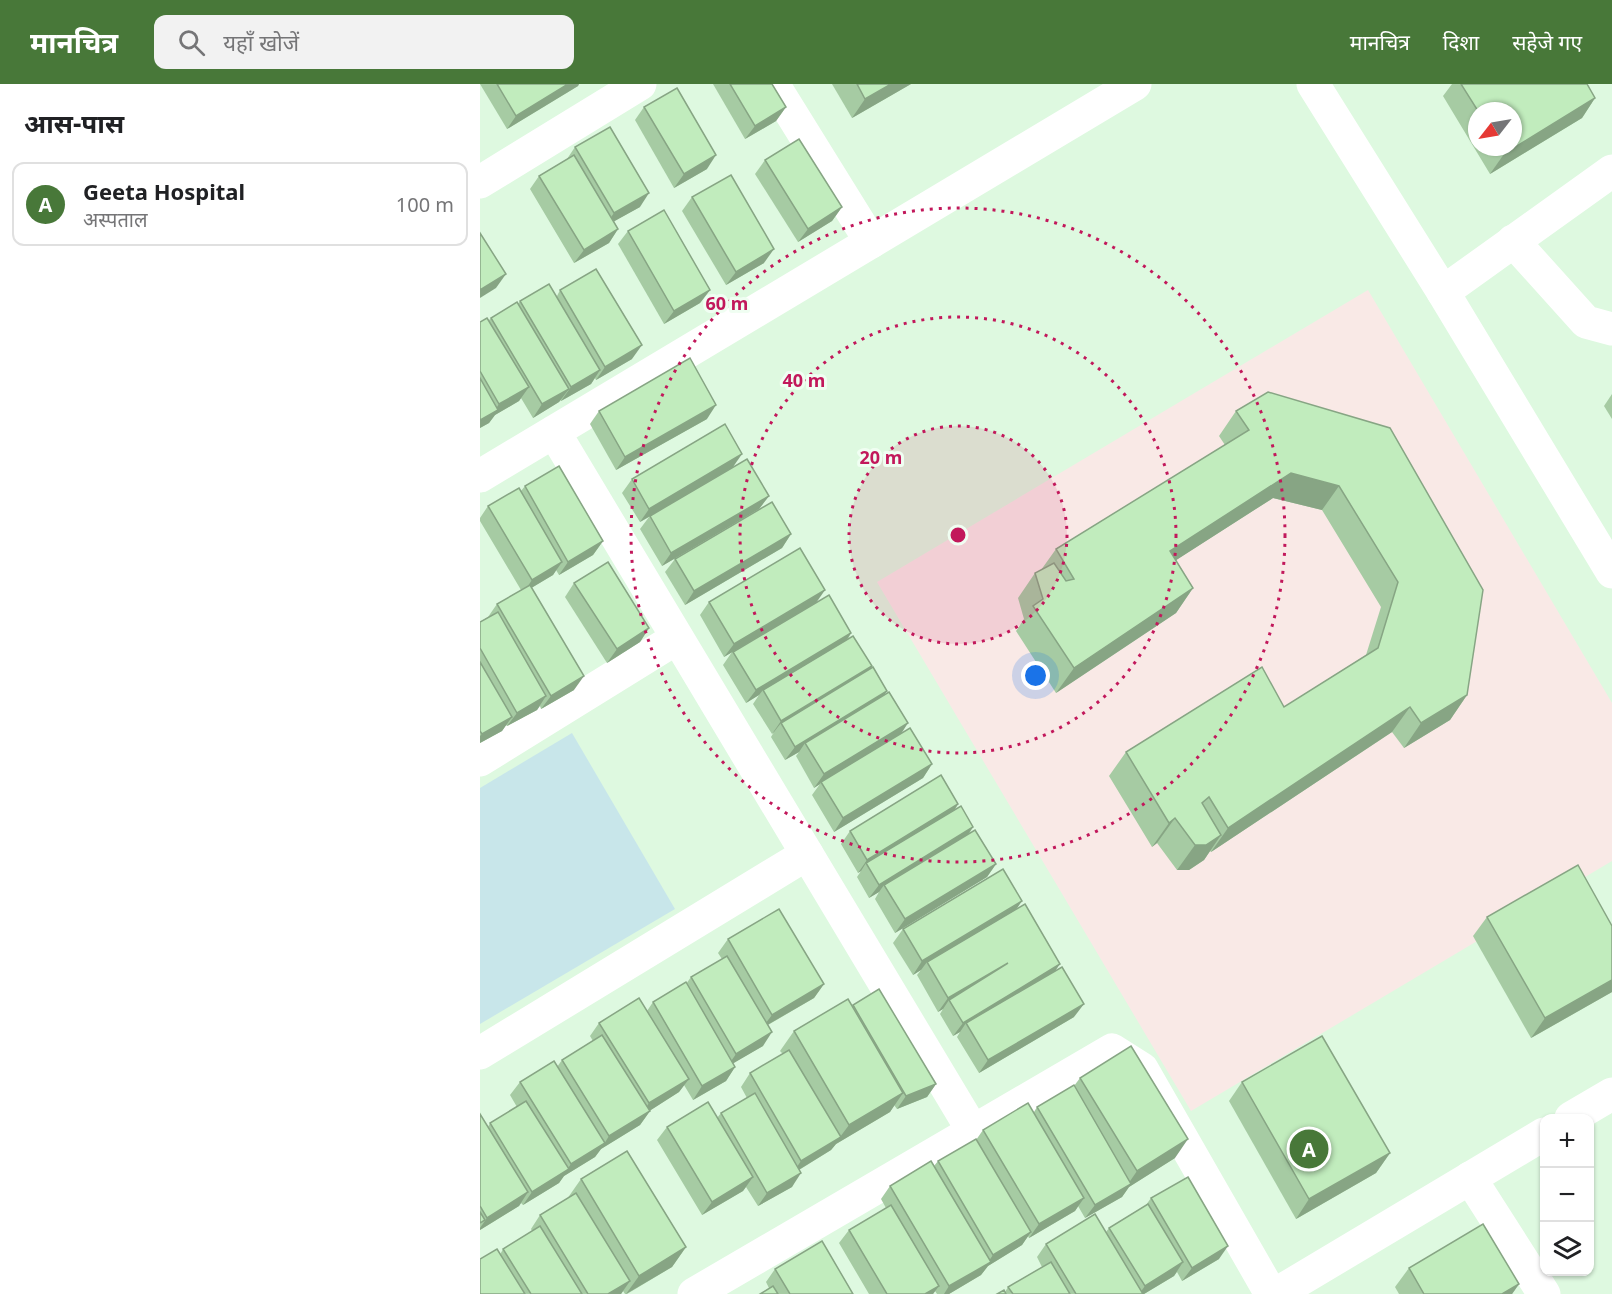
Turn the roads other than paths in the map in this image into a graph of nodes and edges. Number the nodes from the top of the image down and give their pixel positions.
1 (640, 84) edge
2 (773, 84) edge
3 (1135, 84) edge
4 (1313, 84) edge
5 (485, 169) edge
6 (1612, 171) edge
7 (1513, 241) junction
8 (871, 242) junction
9 (1443, 292) junction
10 (1612, 329) edge
11 (554, 432) junction
12 (480, 476) edge
13 (1612, 572) edge
14 (677, 638) junction
15 (480, 760) edge
16 (807, 854) junction
17 (480, 1053) edge
18 (1612, 1094) edge
19 (1579, 1114) edge
20 (974, 1131) junction
21 (1540, 1137) edge
22 (1470, 1179) junction
23 (694, 1294) edge
24 (1271, 1294) edge
25 (1276, 1294) edge
26 (1544, 1294) edge

1 - 5 street
2 - 8 street
3 - 8 street
4 - 9 street
6 - 7 street
7 - 9 street
7 - 10 street
8 - 11 street
9 - 13 street
11 - 12 street
11 - 14 street
14 - 15 street
14 - 16 street
16 - 17 street
16 - 20 street
18 - 19 street
20 - 23 street
20 - 24 street
21 - 22 street
22 - 25 street
22 - 26 street

